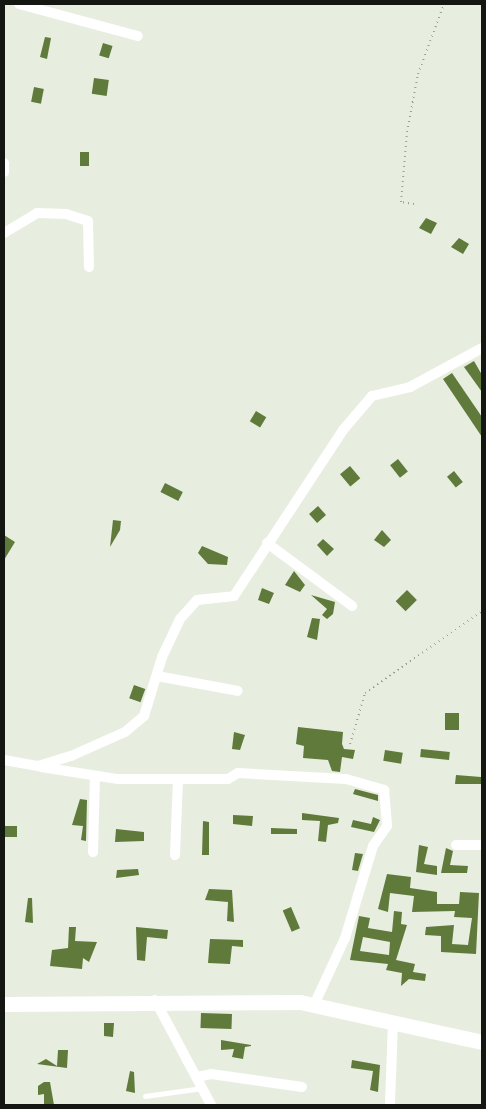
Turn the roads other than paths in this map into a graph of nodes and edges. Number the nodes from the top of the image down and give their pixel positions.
1 (19, 4) edge
2 (138, 36) dead end
3 (4, 163) edge
4 (4, 172) edge
5 (4, 233) edge
6 (90, 267) dead end
7 (482, 348) edge
8 (267, 543) junction
9 (352, 606) dead end
10 (157, 676) junction
11 (238, 691) dead end
12 (4, 760) edge
13 (38, 766) junction
14 (95, 776) junction
15 (178, 780) junction
16 (456, 844) dead end
17 (482, 845) edge
18 (93, 852) dead end
19 (175, 856) dead end
20 (155, 1000) junction
21 (4, 1004) edge
22 (314, 1005) junction
23 (393, 1022) junction
24 (482, 1042) edge
25 (197, 1077) junction
26 (302, 1087) dead end
27 (202, 1088) junction
28 (145, 1096) dead end
29 (390, 1103) dead end
30 (212, 1105) edge

1 - 2 street
3 - 4 street
5 - 6 street
7 - 8 street
8 - 9 street
8 - 10 street
10 - 11 street
10 - 13 street
12 - 13 street
13 - 14 street
14 - 15 street
14 - 18 street
15 - 19 street
15 - 22 street
16 - 17 street
20 - 21 main road
20 - 22 main road
20 - 25 street
22 - 23 main road
23 - 24 main road
23 - 29 street
25 - 26 street
25 - 27 street
27 - 28 lane
27 - 30 street

